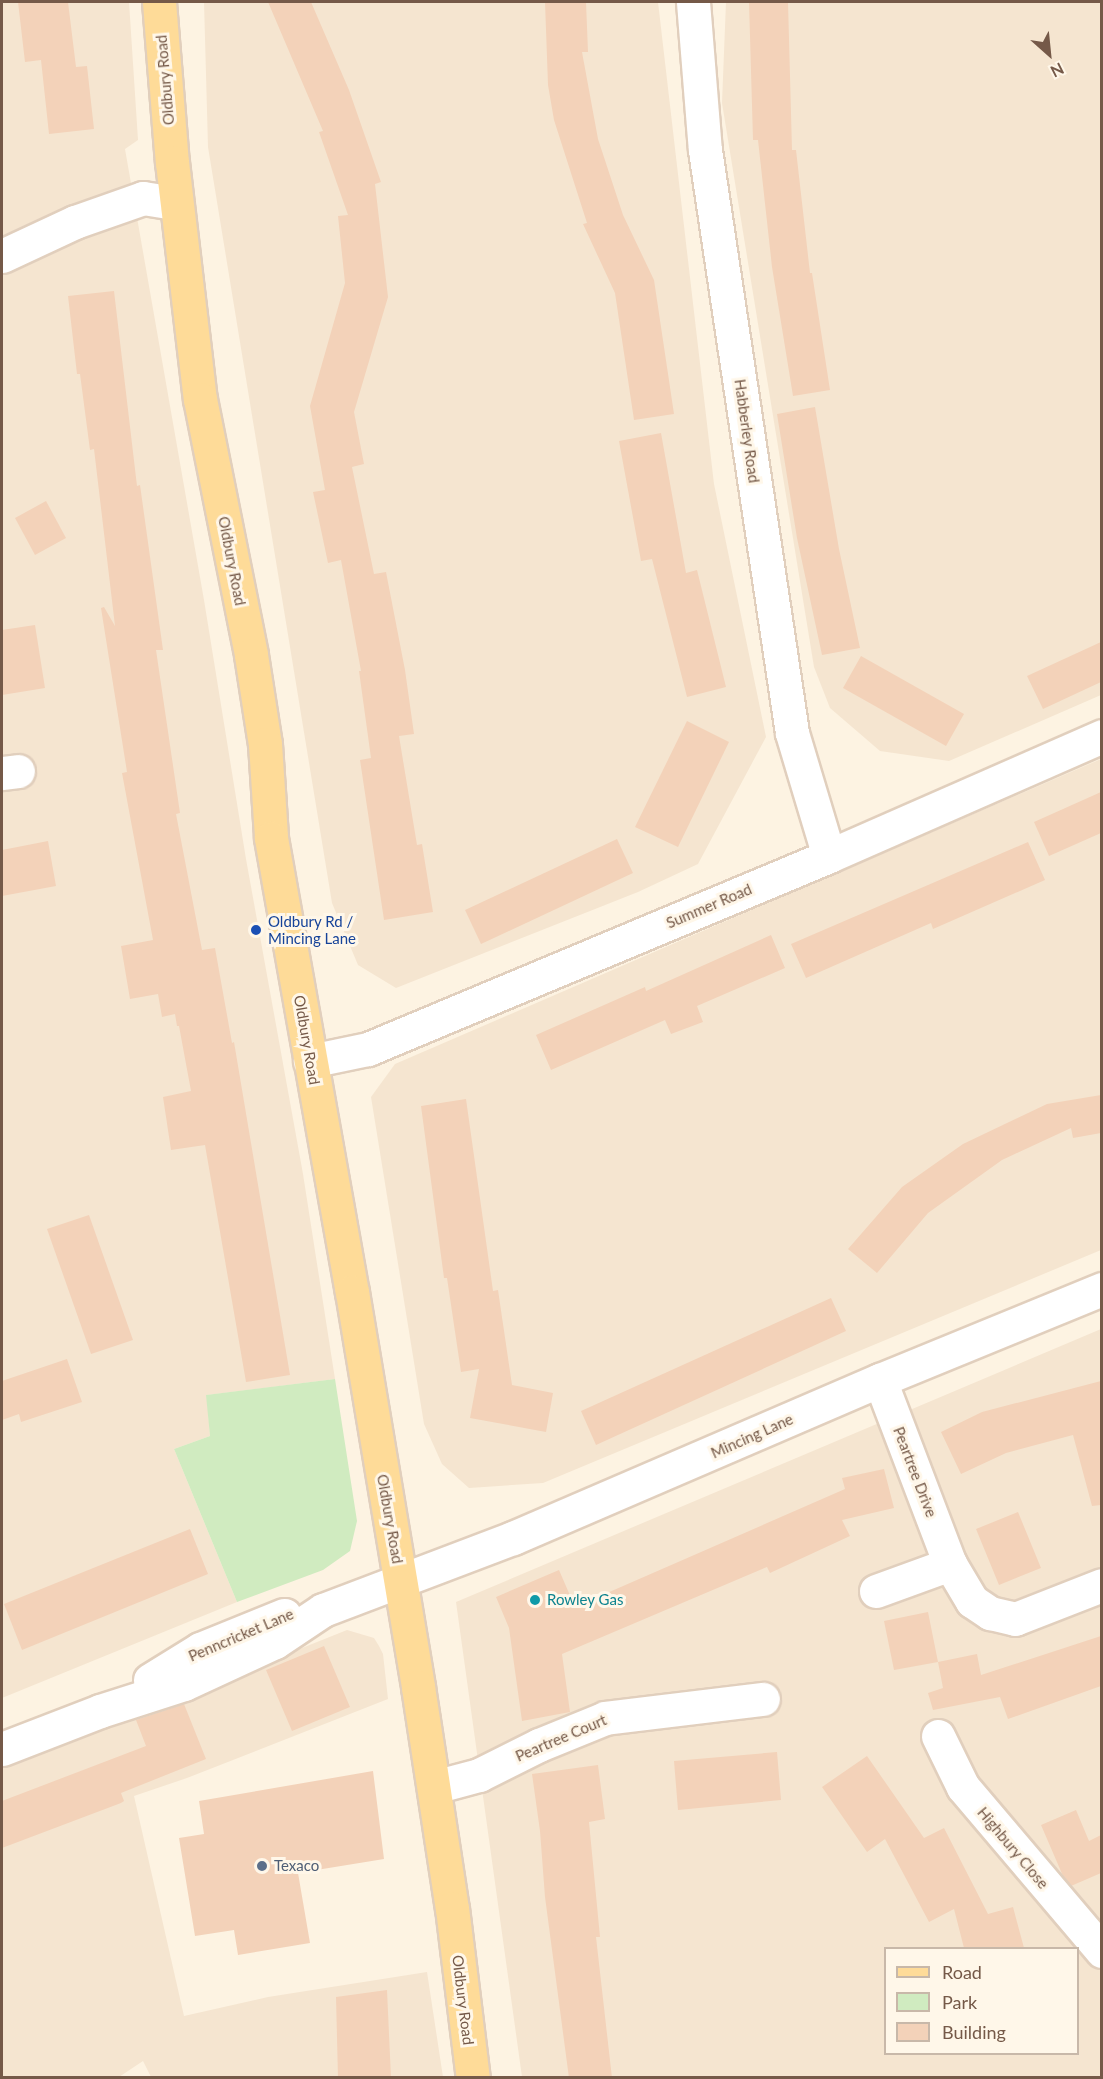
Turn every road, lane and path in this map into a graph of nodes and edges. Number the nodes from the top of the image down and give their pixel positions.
1 (159, 2) edge
2 (693, 2) edge
3 (176, 203) junction
4 (2, 256) edge
5 (1101, 736) edge
6 (829, 856) junction
7 (310, 1061) junction
8 (1101, 1289) edge
9 (880, 1380) junction
10 (950, 1564) junction
11 (400, 1581) junction
12 (1101, 1585) edge
13 (876, 1591) dead end
14 (763, 1699) dead end
15 (938, 1736) dead end
16 (2, 1749) edge
17 (434, 1787) junction
18 (1101, 1951) edge
19 (473, 2078) edge

1 - 3 main road, Oldbury Road
2 - 6 street, Habberley Road
3 - 4 street
3 - 7 main road, Oldbury Road
5 - 6 street, Summer Road
6 - 7 street, Summer Road
7 - 11 main road, Oldbury Road
8 - 9 street, Mincing Lane
9 - 10 street, Peartree Drive
9 - 11 street, Mincing Lane
10 - 12 street, Peartree Drive
10 - 13 street
11 - 16 street, Penncricket Lane
11 - 17 main road, Oldbury Road
14 - 17 street, Peartree Court
15 - 18 street, Highbury Close
17 - 19 main road, Oldbury Road

